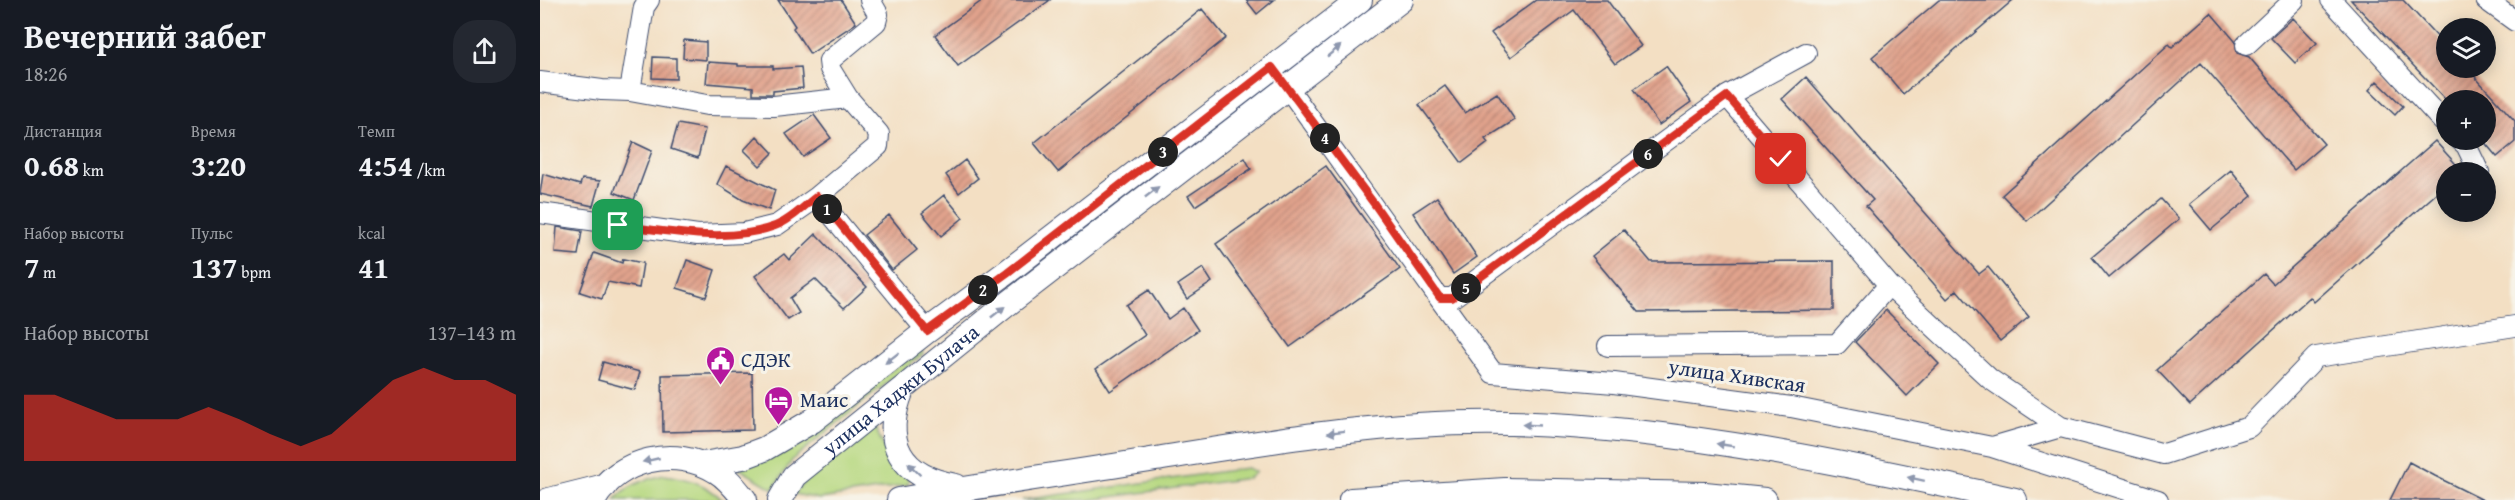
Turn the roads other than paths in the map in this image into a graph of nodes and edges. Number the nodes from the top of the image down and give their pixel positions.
1 (649, 0) edge
2 (870, 0) edge
3 (1360, 0) edge
4 (1401, 0) edge
5 (2294, 0) edge
6 (2331, 0) edge
7 (2486, 0) edge
8 (2515, 21) edge
9 (2246, 45) dead end
10 (1806, 53) dead end
11 (1272, 67) junction
12 (540, 82) edge
13 (1288, 88) junction
14 (630, 91) junction
15 (1727, 96) junction
16 (848, 98) junction
17 (2436, 113) edge
18 (817, 196) junction
19 (540, 213) edge
20 (1889, 285) junction
21 (1446, 298) junction
22 (2515, 326) edge
23 (927, 331) junction
24 (1608, 346) dead end
25 (944, 354) junction
26 (902, 390) junction
27 (2061, 427) junction
28 (1992, 447) junction
29 (704, 464) junction
30 (967, 488) junction
31 (600, 493) edge
32 (549, 500) edge
33 (745, 500) edge
34 (780, 500) edge
35 (899, 500) edge
36 (1352, 500) edge
37 (1766, 500) edge
38 (2015, 500) edge
39 (2158, 500) edge

1 - 14 street
2 - 16 street
3 - 11 main road, улица Хаджи Булача
13 -> 4 main road, улица Хаджи Булача
5 - 9 street
6 - 17 street
7 - 8 street
10 - 15 street
11 - 13 main road
11 - 23 main road, улица Хаджи Булача
12 - 14 street
13 - 21 street, улица Хивская
25 -> 13 main road, улица Хаджи Булача
14 - 16 street
15 - 20 street
15 - 21 street
16 - 18 street
18 - 19 street
18 - 23 street
20 - 24 street
20 - 27 street
21 - 28 street, улица Хивская
22 - 27 street
23 - 25 main road
23 -> 29 main road, улица Хаджи Булача
25 - 26 main road, улица Хаджи Булача
30 -> 26 main road
26 - 34 main road, улица Хаджи Булача
27 - 28 street, улица Хивская
28 - 39 street
29 -> 31 main road
29 - 33 main road
30 - 35 main road
38 -> 30 main road
31 - 32 main road
36 - 37 main road

